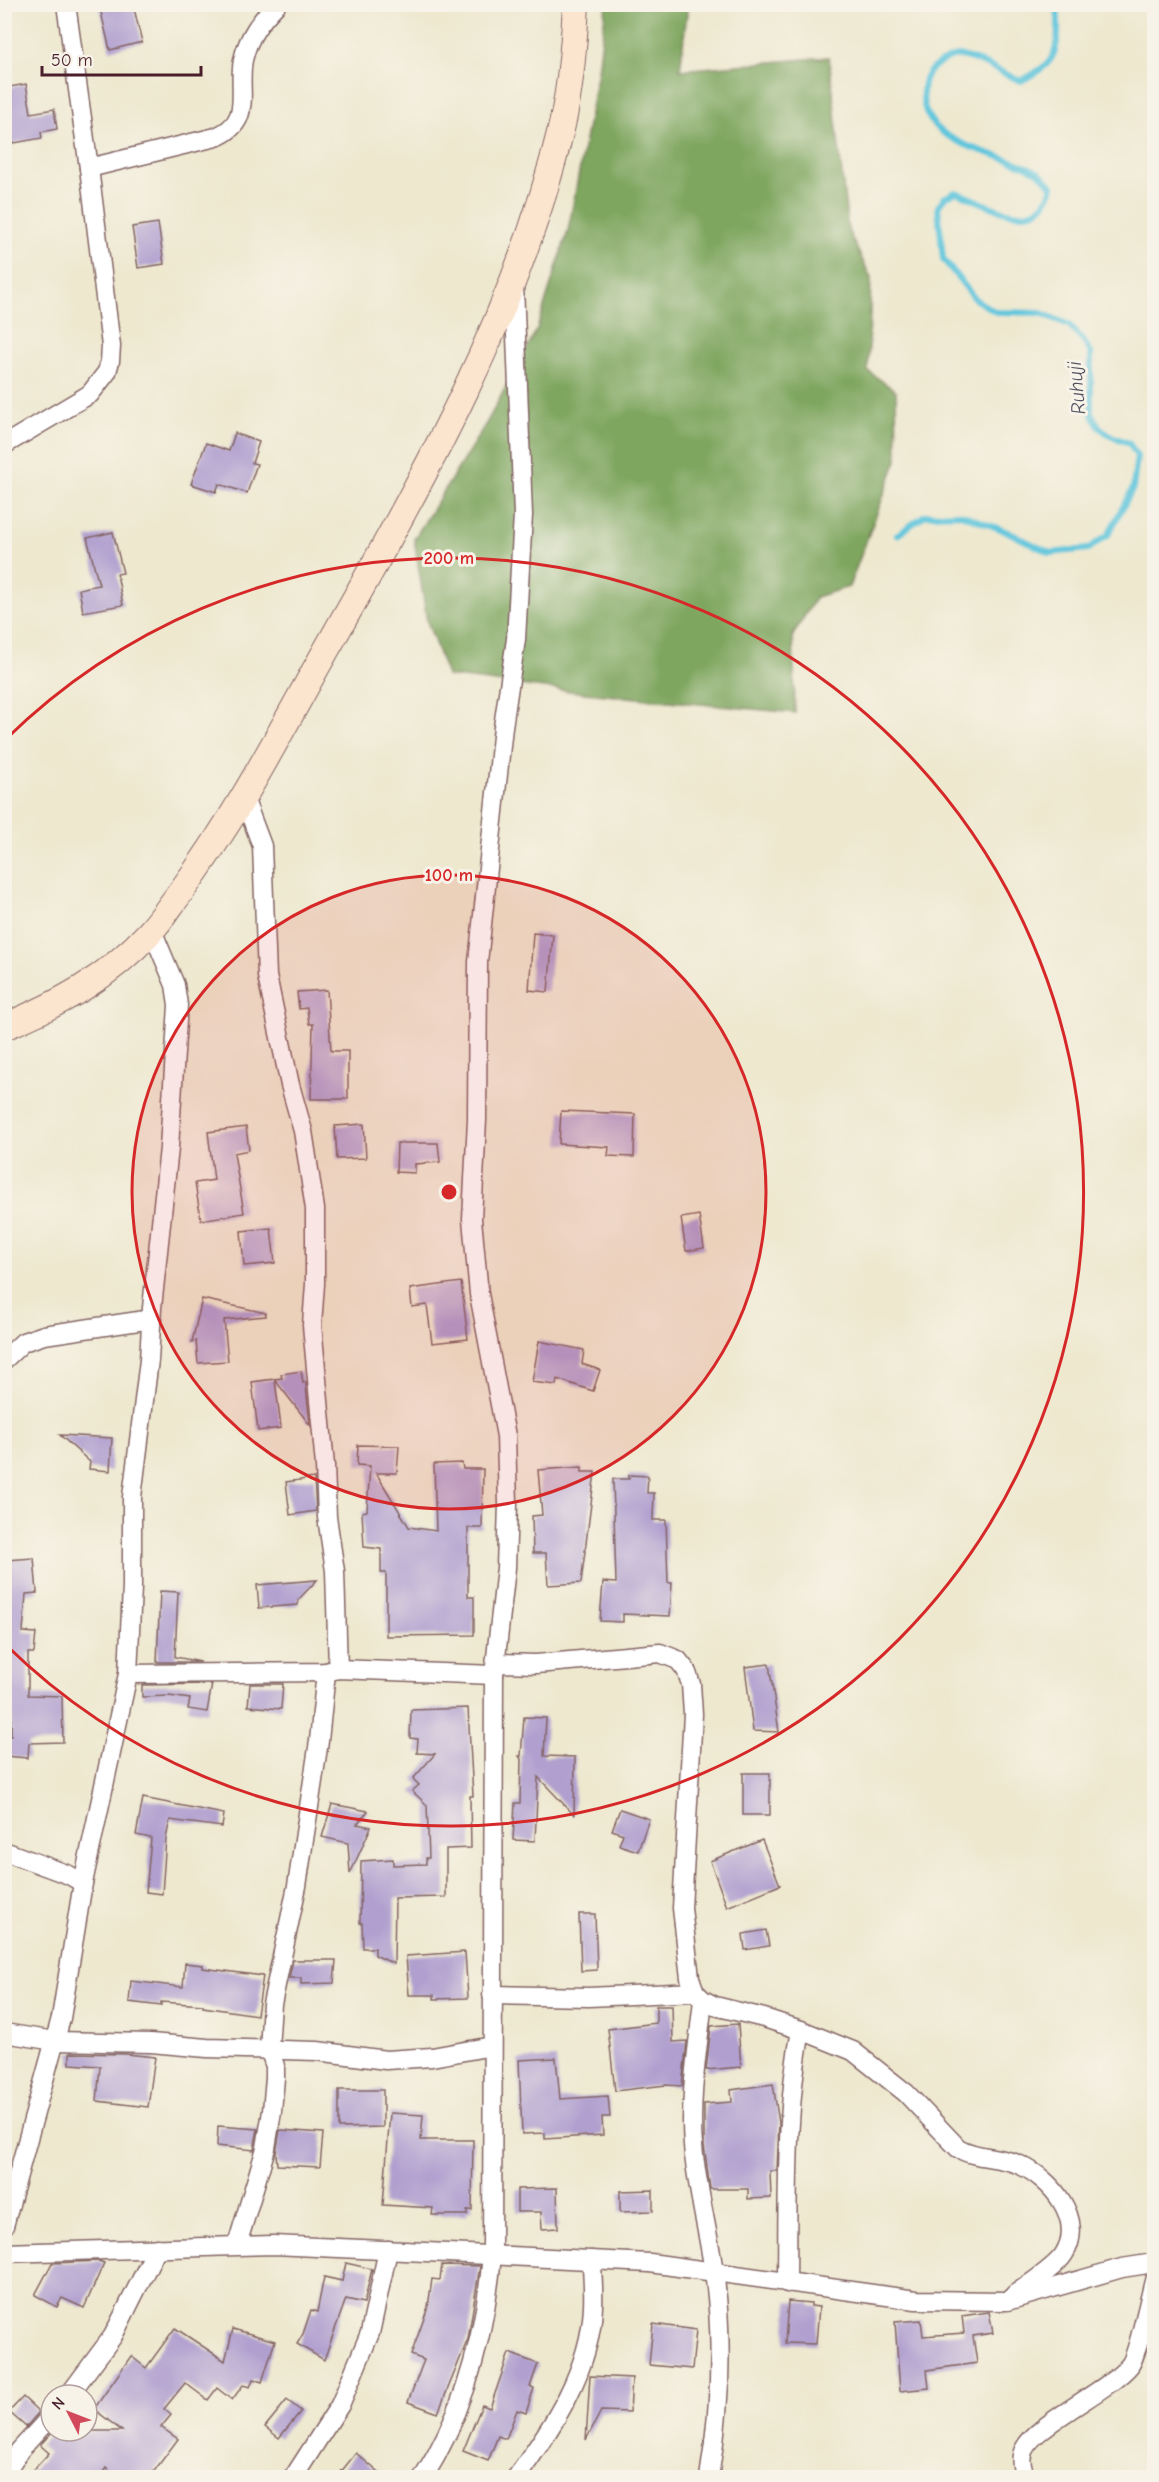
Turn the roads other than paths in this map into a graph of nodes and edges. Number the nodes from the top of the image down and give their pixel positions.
1 (66, 4) edge
2 (277, 4) edge
3 (576, 4) edge
4 (89, 168) junction
5 (513, 283) junction
6 (4, 445) edge
7 (244, 798) junction
8 (152, 930) junction
9 (4, 1027) edge
10 (152, 1319) junction
11 (4, 1360) edge
12 (496, 1669) junction
13 (332, 1670) junction
14 (128, 1674) junction
15 (4, 1851) edge
16 (83, 1883) junction
17 (492, 1995) junction
18 (699, 1996) junction
19 (801, 2030) junction
20 (4, 2032) edge
21 (55, 2041) junction
22 (492, 2046) junction
23 (269, 2049) junction
24 (4, 2226) edge
25 (237, 2245) junction
26 (157, 2248) junction
27 (388, 2250) junction
28 (4, 2253) edge
29 (492, 2255) junction
30 (592, 2260) junction
31 (1155, 2263) edge
32 (714, 2273) junction
33 (1155, 2281) edge
34 (787, 2283) junction
35 (1007, 2301) junction
36 (78, 2383) edge
37 (39, 2429) edge
38 (4, 2474) edge
39 (293, 2478) edge
40 (423, 2478) edge
41 (516, 2478) edge
42 (709, 2478) edge
43 (1026, 2478) edge

1 - 4 street
2 - 4 street
3 - 5 main road
4 - 6 street
5 - 7 main road
5 - 12 street
7 - 8 main road
7 - 13 street
8 - 9 main road
8 - 10 street
10 - 11 street
10 - 14 street
12 - 13 street
12 - 17 street
12 - 18 street
13 - 14 street
13 - 23 street
14 - 16 street
15 - 16 street
16 - 21 street
17 - 18 street
17 - 22 street
18 - 19 street
18 - 32 street
19 - 34 street
19 - 35 street
20 - 21 street
21 - 23 street
21 - 24 street
22 - 23 street
22 - 29 street
23 - 25 street
25 - 26 street
25 - 27 street
26 - 28 street
26 - 36 street
27 - 29 street
27 - 39 street
29 - 30 street
29 - 40 street
30 - 32 street
30 - 41 street
31 - 35 street
32 - 34 street
32 - 42 street
33 - 43 street
34 - 35 street
37 - 38 street

